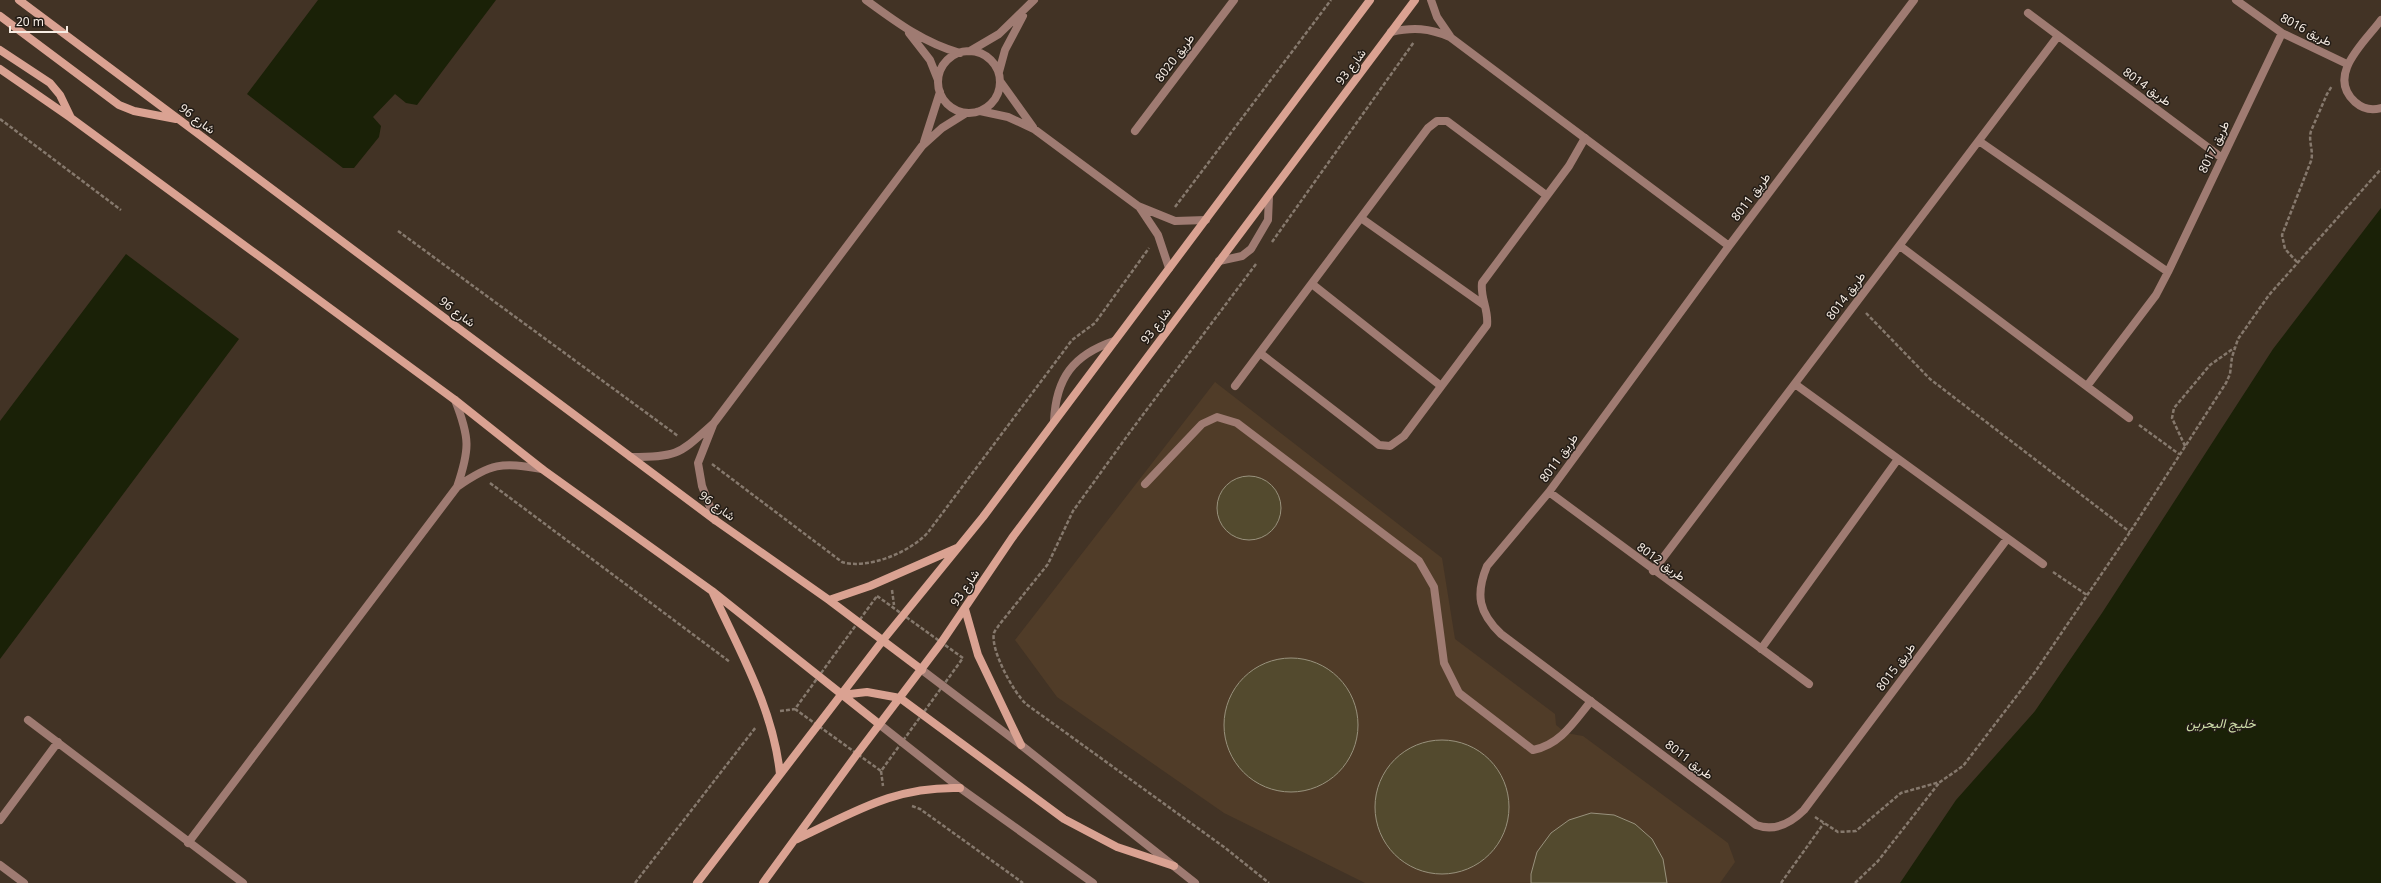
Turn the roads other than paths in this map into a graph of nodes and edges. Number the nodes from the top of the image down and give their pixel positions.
1 (19, 0) edge
2 (866, 0) edge
3 (1034, 0) edge
4 (1234, 0) edge
5 (1370, 0) edge
6 (1415, 0) edge
7 (1431, 0) edge
8 (1914, 0) edge
9 (2236, 0) edge
10 (1028, 7) junction
11 (2028, 13) dead end
12 (0, 16) edge
13 (2381, 20) edge
14 (904, 27) junction
15 (1391, 32) junction
16 (2282, 33) junction
17 (2058, 36) junction
18 (1450, 37) junction
19 (0, 50) edge
20 (970, 51) junction
21 (960, 52) junction
22 (2347, 64) junction
23 (0, 69) edge
24 (999, 72) junction
25 (4, 75) edge
26 (1000, 81) junction
27 (939, 82) junction
28 (940, 92) junction
29 (2381, 108) edge
30 (980, 111) junction
31 (966, 112) junction
32 (70, 118) junction
33 (178, 120) junction
34 (1034, 129) junction
35 (1134, 131) dead end
36 (1585, 138) junction
37 (1979, 140) junction
38 (922, 146) junction
39 (2222, 158) junction
40 (1546, 195) junction
41 (1268, 196) junction
42 (1138, 206) junction
43 (1361, 218) junction
44 (1206, 220) junction
45 (1729, 246) junction
46 (1900, 246) junction
47 (1219, 262) junction
48 (1169, 268) junction
49 (2168, 272) junction
50 (1312, 284) junction
51 (1485, 306) junction
52 (1114, 341) junction
53 (1260, 353) junction
54 (1795, 384) junction
55 (1235, 386) dead end
56 (1441, 386) junction
57 (2087, 386) junction
58 (455, 400) junction
59 (2129, 418) road end
60 (1054, 421) junction
61 (714, 423) junction
62 (631, 457) junction
63 (1898, 459) junction
64 (542, 469) junction
65 (1145, 484) dead end
66 (457, 487) junction
67 (1549, 492) junction
68 (715, 520) junction
69 (2007, 539) junction
70 (960, 546) junction
71 (2043, 564) road end
72 (1653, 571) junction
73 (712, 591) junction
74 (830, 600) junction
75 (965, 609) junction
76 (883, 640) junction
77 (1761, 649) junction
78 (922, 670) junction
79 (1809, 684) dead end
80 (841, 695) junction
81 (900, 698) junction
82 (1591, 701) junction
83 (28, 720) dead end
84 (879, 724) junction
85 (58, 742) junction
86 (1021, 745) junction
87 (780, 774) junction
88 (960, 788) junction
89 (1804, 810) joint
90 (0, 820) edge
91 (796, 839) junction
92 (188, 843) junction
93 (0, 866) edge
94 (1174, 866) junction
95 (24, 883) edge
96 (243, 883) edge
97 (697, 883) edge
98 (763, 883) edge
99 (1093, 883) edge
100 (1195, 883) edge

1 - 33 street, شارع 96
2 - 14 street
3 - 10 street
4 - 35 street, طريق 8020
5 - 44 street, شارع 93
6 - 15 street, شارع 93
7 - 18 street
8 - 45 street, طريق 8011
9 - 16 street, طريق 8016
10 - 20 street
10 - 24 street
11 - 17 street, طريق 8014
12 - 33 street
13 - 22 street
14 - 21 street
14 - 27 street
15 - 18 street
15 - 41 street, شارع 93
16 - 22 street, طريق 8016
16 - 39 street, طريق 8017
17 - 37 street, طريق 8014
17 - 39 street, طريق 8014
18 - 36 street
19 - 32 street
20 - 21 street
20 - 24 street
21 - 27 street
22 - 29 street
23 - 25 street
24 - 26 street
25 - 32 street
26 - 30 street
26 - 34 street
27 - 28 street
28 - 31 street
28 - 38 street
30 - 31 street
30 - 34 street
31 - 38 street
32 - 58 street
33 - 62 street, شارع 96
34 - 42 street
36 - 40 street
36 - 45 street
37 - 46 street, طريق 8014
37 - 49 street
38 - 61 street
39 - 49 street, طريق 8017
40 - 43 street
40 - 51 street
41 - 47 street, شارع 93
41 - 47 street
42 - 44 street
42 - 48 street
43 - 50 street
43 - 51 street
44 - 48 street, شارع 93
45 - 67 street, طريق 8011
46 - 54 street, طريق 8014
46 - 57 street
47 - 75 street, شارع 93
48 - 52 street, شارع 93
49 - 57 street, طريق 8017
50 - 53 street
50 - 56 street
51 - 56 street
52 - 60 street, شارع 93
52 - 60 street
53 - 55 street
53 - 56 street
54 - 63 street
54 - 72 street, طريق 8014
57 - 59 street
58 - 64 street
58 - 66 street
60 - 70 street, شارع 93
61 - 62 street
61 - 68 street
62 - 68 street, شارع 96
63 - 69 street
63 - 77 street
64 - 66 street
64 - 73 street
65 - 82 street
66 - 92 street
67 - 72 street, طريق 8012
67 - 82 street, طريق 8011
68 - 74 street, شارع 96
69 - 71 street
69 - 89 street, طريق 8015
70 - 74 street
70 - 76 street, شارع 93
72 - 77 street, طريق 8012
73 - 80 street
73 - 87 street
74 - 76 street, شارع 96
75 - 78 street, شارع 93
75 - 86 street
76 - 78 street, شارع 96
76 - 80 street, شارع 93
77 - 79 street, طريق 8012
78 - 81 street, شارع 93
78 - 86 street
80 - 81 street
80 - 84 street
80 - 87 street, شارع 93
81 - 84 street, شارع 93
81 - 94 street
82 - 89 street, طريق 8011
83 - 85 street
84 - 88 street
84 - 91 street, شارع 93
85 - 90 street
85 - 92 street
86 - 94 street
87 - 97 street, شارع 93
88 - 91 street
88 - 99 street
91 - 98 street, شارع 93
92 - 96 street
93 - 95 street
94 - 100 street

